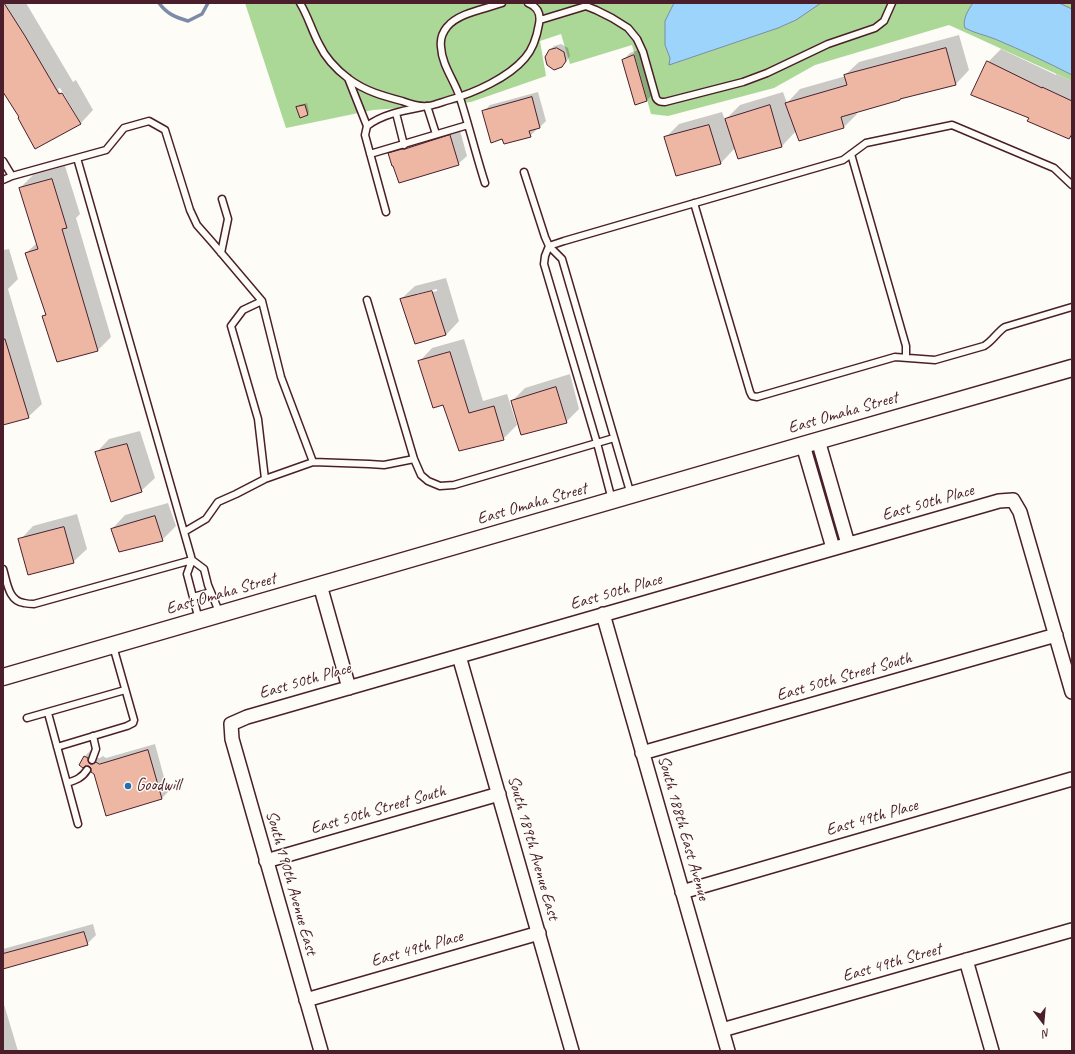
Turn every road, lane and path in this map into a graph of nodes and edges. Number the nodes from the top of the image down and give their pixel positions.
1 (300, 3) edge
2 (500, 3) edge
3 (528, 3) edge
4 (595, 3) edge
5 (892, 3) edge
6 (537, 5) edge
7 (586, 6) junction
8 (540, 20) junction
9 (348, 78) junction
10 (460, 97) junction
11 (427, 106) junction
12 (396, 113) junction
13 (468, 125) junction
14 (367, 126) junction
15 (436, 134) junction
16 (404, 145) junction
17 (370, 154) junction
18 (851, 154) junction
19 (78, 158) junction
20 (3, 161) edge
21 (524, 172) dead end
22 (12, 176) junction
23 (3, 180) edge
24 (485, 183) dead end
25 (1072, 185) edge
26 (222, 200) dead end
27 (694, 203) junction
28 (386, 212) dead end
29 (549, 246) junction
30 (221, 253) junction
31 (367, 300) dead end
32 (262, 301) junction
33 (1072, 307) edge
34 (906, 357) junction
35 (1072, 368) edge
36 (614, 438) junction
37 (810, 442) junction
38 (597, 443) junction
39 (414, 459) junction
40 (313, 462) junction
41 (265, 479) junction
42 (631, 495) junction
43 (612, 500) junction
44 (184, 532) junction
45 (848, 544) junction
46 (832, 548) junction
47 (192, 560) junction
48 (3, 568) edge
49 (320, 585) junction
50 (211, 592) junction
51 (193, 597) junction
52 (220, 614) junction
53 (603, 614) junction
54 (199, 620) junction
55 (1056, 635) junction
56 (113, 645) junction
57 (459, 656) junction
58 (3, 677) edge
59 (349, 688) junction
60 (125, 690) junction
61 (1072, 692) edge
62 (48, 713) junction
63 (27, 718) dead end
64 (231, 724) joint
65 (93, 736) junction
66 (57, 747) junction
67 (642, 753) junction
68 (92, 760) dead end
69 (87, 770) dead end
70 (1072, 779) edge
71 (67, 783) junction
72 (499, 794) junction
73 (78, 824) dead end
74 (266, 861) junction
75 (682, 892) junction
76 (1072, 930) edge
77 (539, 933) junction
78 (966, 960) junction
79 (306, 1000) junction
80 (722, 1030) junction
81 (321, 1051) edge
82 (572, 1051) edge
83 (728, 1051) edge
84 (992, 1051) edge

1 - 9 lane
2 - 10 lane
3 - 6 lane
4 - 7 lane
5 - 7 lane
6 - 8 lane
7 - 8 lane
8 - 10 lane
9 - 11 lane
9 - 14 lane
10 - 11 lane
10 - 13 lane
11 - 12 lane
11 - 15 lane
12 - 14 lane
12 - 16 lane
13 - 15 lane
13 - 24 lane
14 - 17 lane
15 - 16 lane
16 - 17 lane
17 - 28 lane
18 - 25 lane
18 - 27 lane
18 - 34 lane
19 - 22 lane
19 - 30 lane
19 - 44 lane
20 - 22 lane
21 - 29 lane
22 - 23 lane
26 - 30 lane
27 - 29 lane
27 - 34 lane
29 - 36 lane
29 - 38 lane
30 - 32 lane
31 - 39 lane
32 - 40 lane
32 - 41 lane
33 - 34 lane
35 - 37 street, East Omaha Street
36 - 38 lane
36 - 42 lane
37 - 42 street, East Omaha Street
37 - 45 street
37 - 46 street
38 - 39 lane
38 - 43 lane
39 - 40 lane
40 - 41 lane
41 - 44 lane
42 - 43 street, East Omaha Street
43 - 49 street, East Omaha Street
44 - 47 lane
45 - 46 street, East 50th Place
45 - 55 street, East 50th Place
46 - 53 street, East 50th Place
47 - 48 lane
47 - 50 lane
47 - 51 lane
49 - 52 street, East Omaha Street
49 - 59 street
50 - 51 lane
50 - 52 lane
51 - 54 lane
52 - 54 street, East Omaha Street
53 - 57 street, East 50th Place
53 - 67 street, South 188th East Avenue
54 - 56 street, East Omaha Street
55 - 61 street
55 - 67 street, East 50th Street South
56 - 58 street, East Omaha Street
56 - 60 lane
57 - 59 street, East 50th Place
57 - 72 street, South 189th Avenue East
59 - 64 street, East 50th Place
60 - 62 lane
60 - 65 lane
62 - 63 lane
62 - 66 lane
64 - 74 street, South 190th Avenue East
65 - 66 lane
65 - 68 lane
66 - 71 lane
67 - 75 street, South 188th East Avenue
69 - 71 lane
70 - 75 street, East 49th Place
71 - 73 lane
72 - 74 street, East 50th Street South
72 - 77 street, South 189th Avenue East
74 - 79 street, South 190th Avenue East
75 - 80 street, South 188th East Avenue
76 - 78 street, East 49th Street
77 - 79 street, East 49th Place
77 - 82 street, South 189th Avenue East
78 - 80 street, East 49th Street
78 - 84 street
79 - 81 street, South 190th Avenue East
80 - 83 street, South 188th East Avenue

